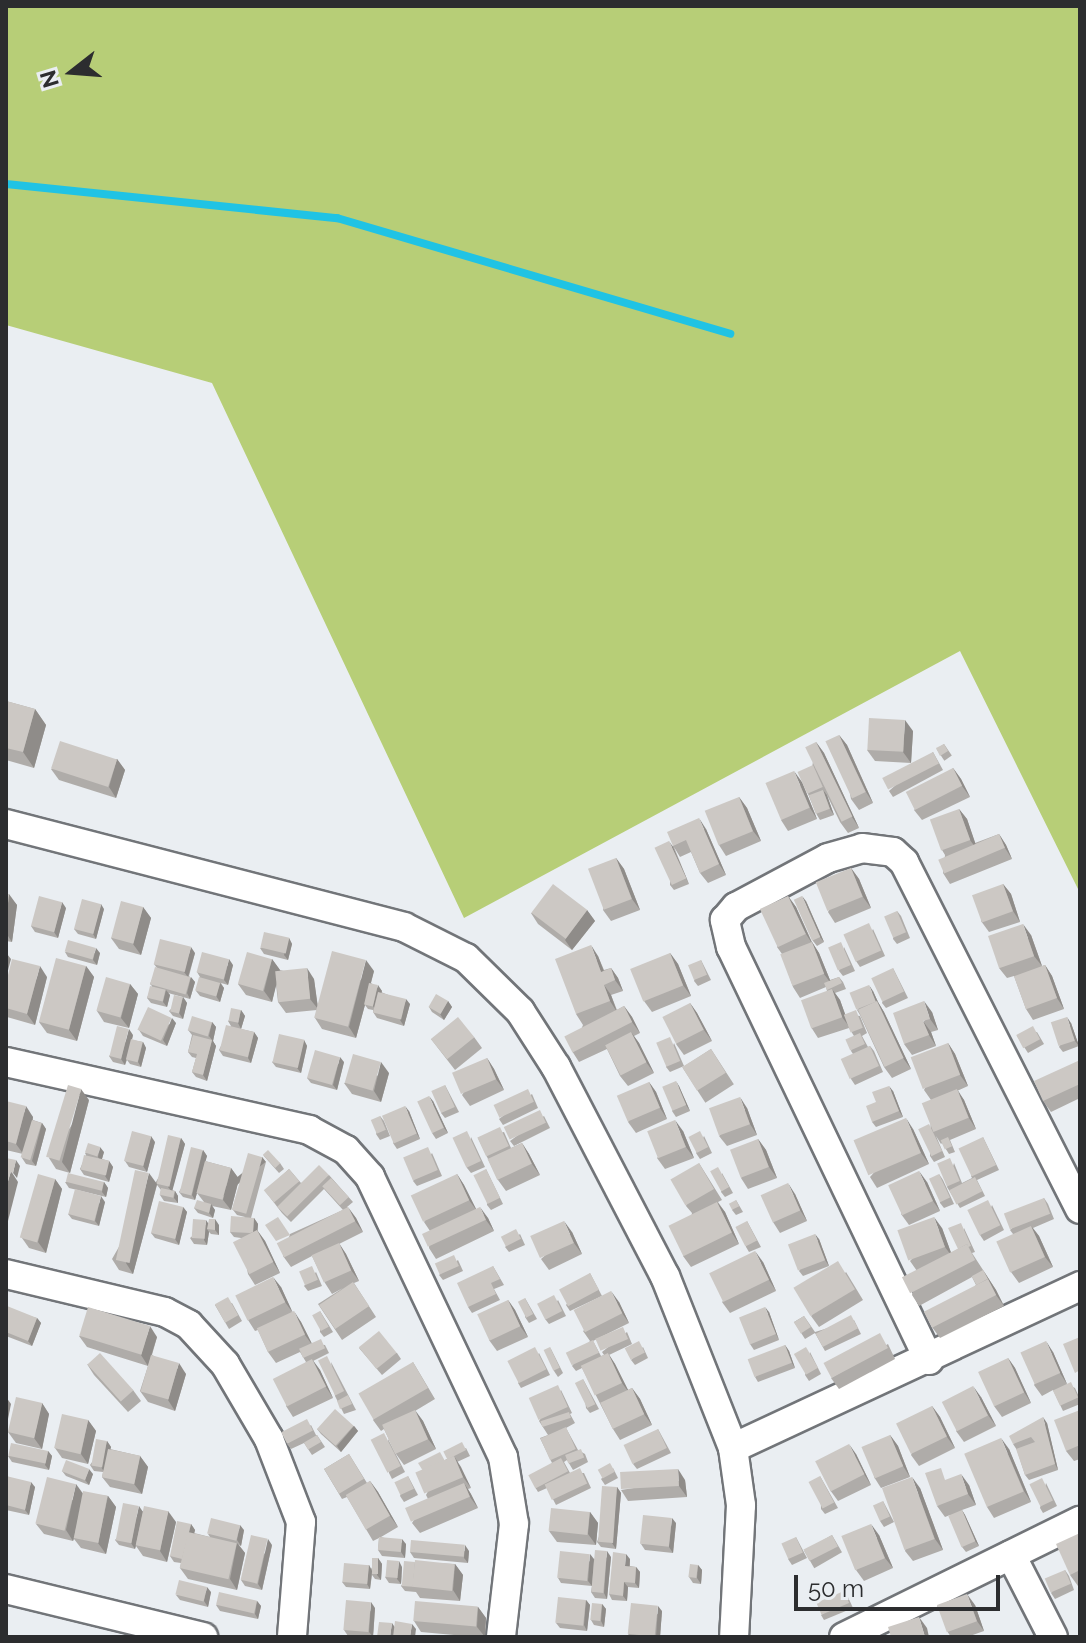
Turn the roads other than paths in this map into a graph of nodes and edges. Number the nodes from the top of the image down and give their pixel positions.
1 (6, 824) edge
2 (6, 1062) edge
3 (1080, 1209) edge
4 (6, 1274) edge
5 (1080, 1286) edge
6 (929, 1360) junction
7 (733, 1448) junction
8 (1080, 1521) edge
9 (1011, 1555) junction
10 (6, 1589) edge
11 (203, 1637) edge
12 (292, 1637) edge
13 (501, 1637) edge
14 (734, 1637) edge
15 (844, 1637) edge
16 (1053, 1637) edge

1 - 7 street
2 - 13 street
3 - 6 street
4 - 12 street
5 - 6 street
6 - 7 street
7 - 14 street
8 - 9 street
9 - 15 street
9 - 16 street
10 - 11 street

